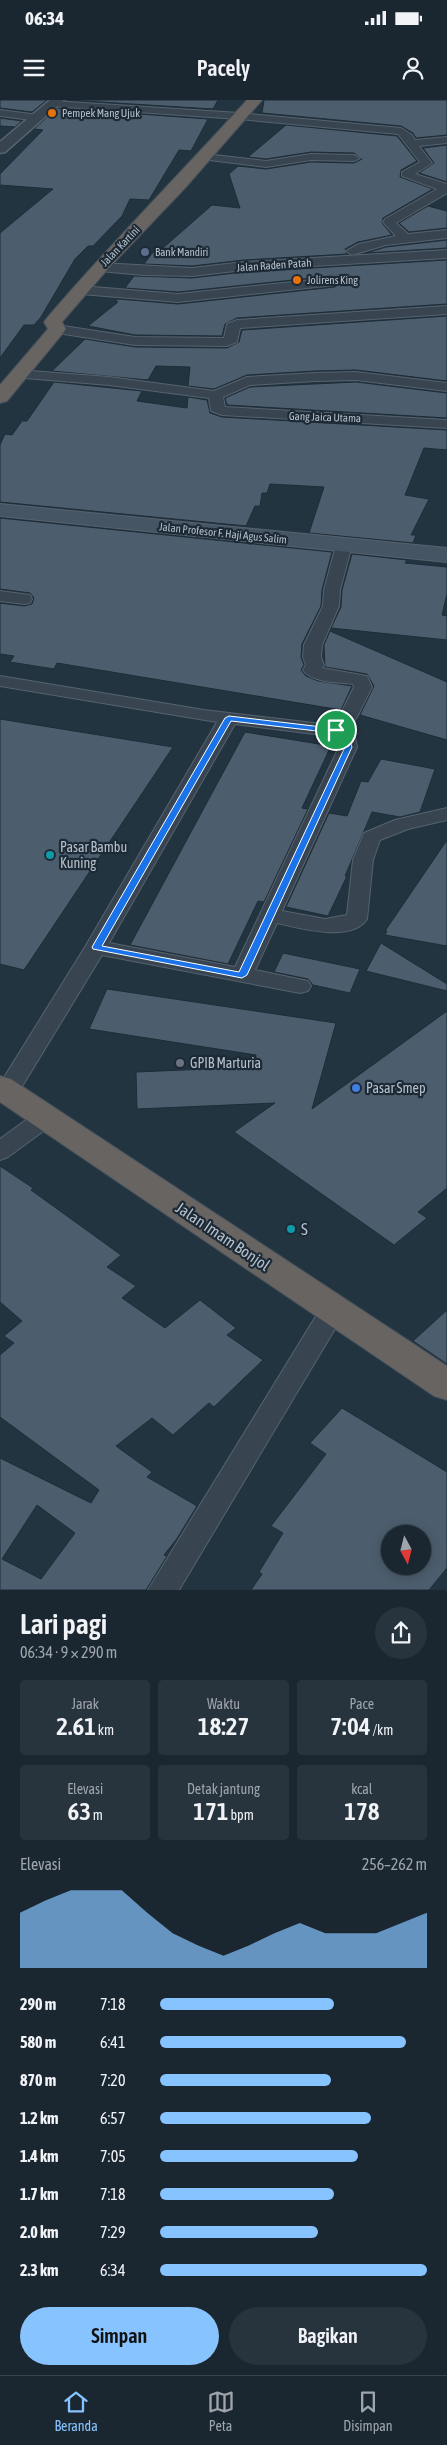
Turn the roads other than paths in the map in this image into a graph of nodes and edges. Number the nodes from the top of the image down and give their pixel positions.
1 (166, 100) edge
2 (255, 100) edge
3 (56, 102) edge
4 (148, 111) junction
5 (0, 113) edge
6 (239, 116) junction
7 (39, 118) junction
8 (447, 140) edge
9 (412, 144) junction
10 (0, 148) edge
11 (205, 157) junction
12 (354, 158) dead end
13 (447, 188) edge
14 (447, 234) edge
15 (406, 239) junction
16 (447, 254) edge
17 (332, 261) junction
18 (100, 267) junction
19 (331, 282) dead end
20 (81, 290) junction
21 (447, 310) edge
22 (55, 326) junction
23 (34, 327) dead end
24 (18, 374) junction
25 (447, 387) edge
26 (216, 395) junction
27 (0, 397) edge
28 (447, 424) edge
29 (0, 510) edge
30 (344, 545) junction
31 (447, 555) edge
32 (0, 596) edge
33 (24, 598) dead end
34 (0, 681) edge
35 (229, 718) junction
36 (336, 730) junction
37 (447, 814) edge
38 (270, 915) junction
39 (96, 947) junction
40 (242, 975) junction
41 (300, 986) dead end
42 (4, 1090) edge
43 (45, 1118) junction
44 (0, 1151) edge
45 (333, 1310) junction
46 (447, 1386) edge
47 (163, 1590) edge

1 - 4 street
2 - 6 highway, Jalan Kartini
3 - 4 street
3 - 7 street
4 - 6 street
5 - 7 street
6 - 9 street
6 - 11 highway, Jalan Kartini
7 - 10 street
8 - 9 street
9 - 13 street
11 - 12 street
11 - 18 highway, Jalan Kartini
13 - 15 street
14 - 15 street
15 - 17 street
16 - 17 street, Jalan Raden Patah
17 - 18 street, Jalan Raden Patah
18 - 20 highway, Jalan Kartini
19 - 20 street
20 - 22 highway, Jalan Kartini
21 - 22 street
22 - 23 highway
22 - 24 highway, Jalan Kartini
24 - 26 street
24 - 27 highway, Jalan Kartini
25 - 26 street
26 - 28 street, Gang Jaica Utama
29 - 30 main road, Jalan Profesor F. Haji Agus Salim
30 - 31 main road, Jalan Profesor F. Haji Agus Salim
30 - 36 street
32 - 33 street
34 - 35 street
35 - 36 street
35 - 39 street
36 - 38 street
37 - 38 street
38 - 40 street
39 - 40 street
39 - 42 street
40 - 41 street
42 - 43 highway, Jalan Imam Bonjol
43 - 44 street
43 - 45 highway, Jalan Imam Bonjol
45 - 46 highway, Jalan Imam Bonjol
45 - 47 street

